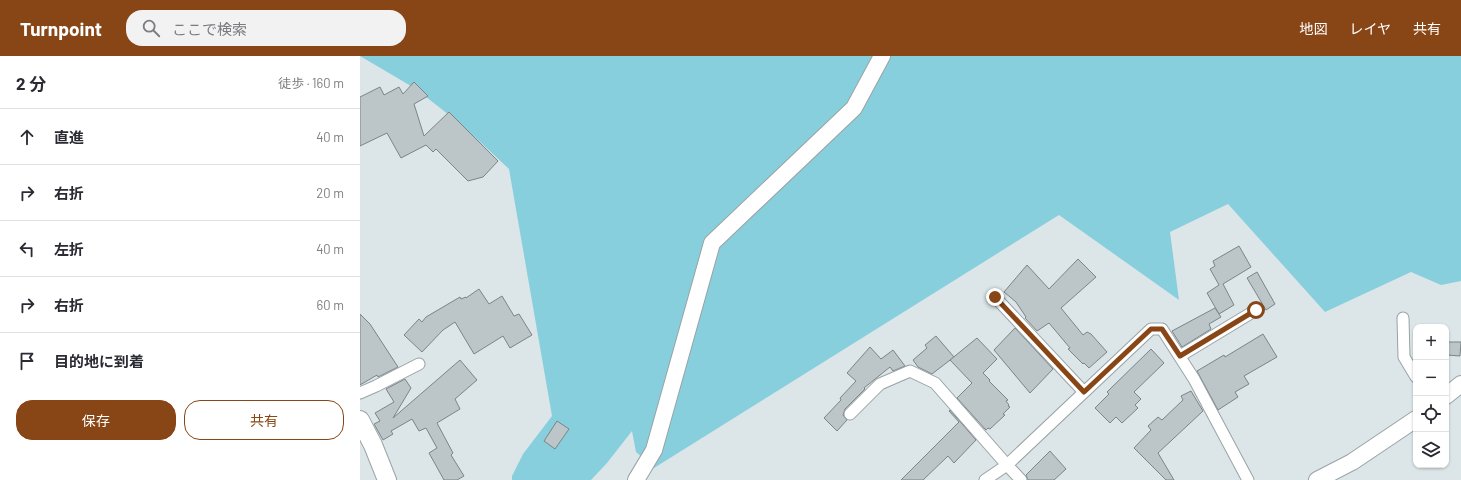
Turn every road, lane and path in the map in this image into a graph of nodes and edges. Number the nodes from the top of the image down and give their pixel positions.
1 (882, 56) edge
2 (995, 297) dead end
3 (1256, 310) dead end
4 (1403, 318) dead end
5 (1180, 356) junction
6 (419, 364) dead end
7 (1413, 372) edge
8 (1461, 384) edge
9 (1084, 392) junction
10 (360, 393) edge
11 (1449, 394) edge
12 (850, 414) dead end
13 (360, 420) edge
14 (1413, 421) edge
15 (1007, 465) junction
16 (386, 480) edge
17 (636, 480) edge
18 (985, 480) edge
19 (1021, 480) edge
20 (1248, 480) edge
21 (1317, 480) edge

1 - 17 street
2 - 9 street
3 - 5 street
4 - 7 street
5 - 9 street
5 - 20 street
6 - 10 street
8 - 11 street
9 - 15 street
12 - 15 street
13 - 16 main road
14 - 21 street
15 - 18 street
15 - 19 street

